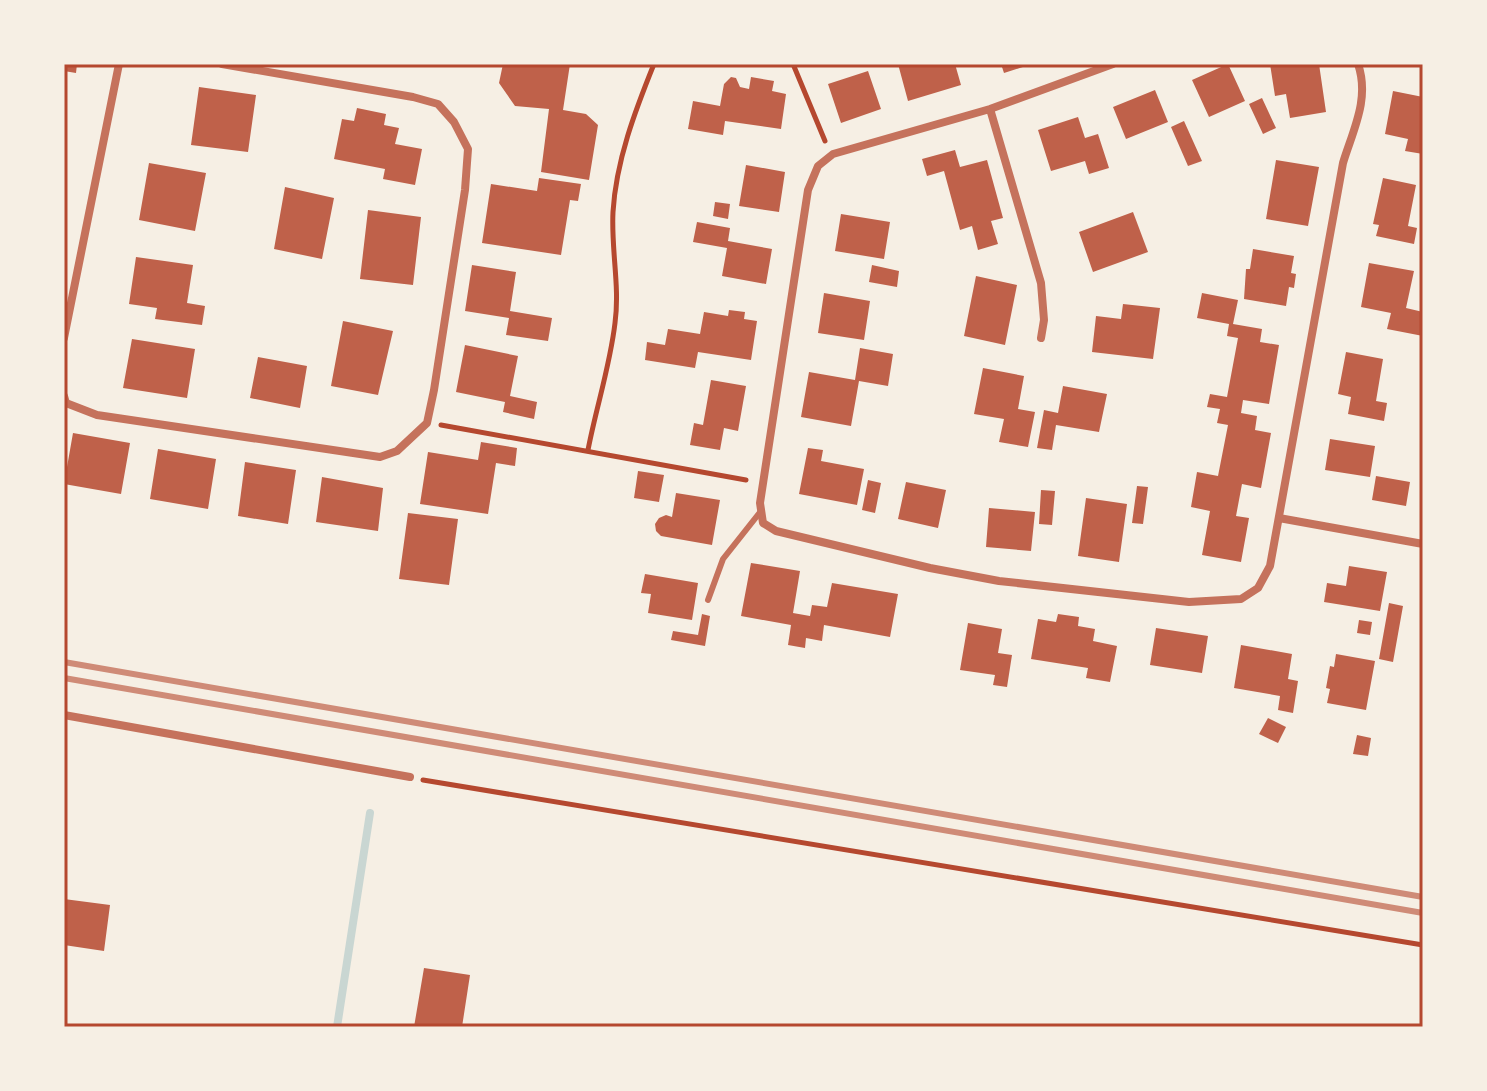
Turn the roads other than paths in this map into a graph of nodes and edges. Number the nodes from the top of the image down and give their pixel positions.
1 (119, 64) edge
2 (222, 64) edge
3 (1113, 64) edge
4 (1358, 64) edge
5 (990, 109) junction
6 (66, 307) edge
7 (64, 338) edge
8 (1041, 338) dead end
9 (65, 399) edge
10 (761, 511) junction
11 (1279, 518) junction
12 (1423, 544) edge
13 (708, 600) dead end
14 (64, 715) edge
15 (410, 777) road end

1 - 6 street
2 - 9 street
3 - 5 street
4 - 11 street
5 - 8 street
5 - 10 street
6 - 7 street
10 - 11 street
10 - 13 lane
11 - 12 street
14 - 15 street

